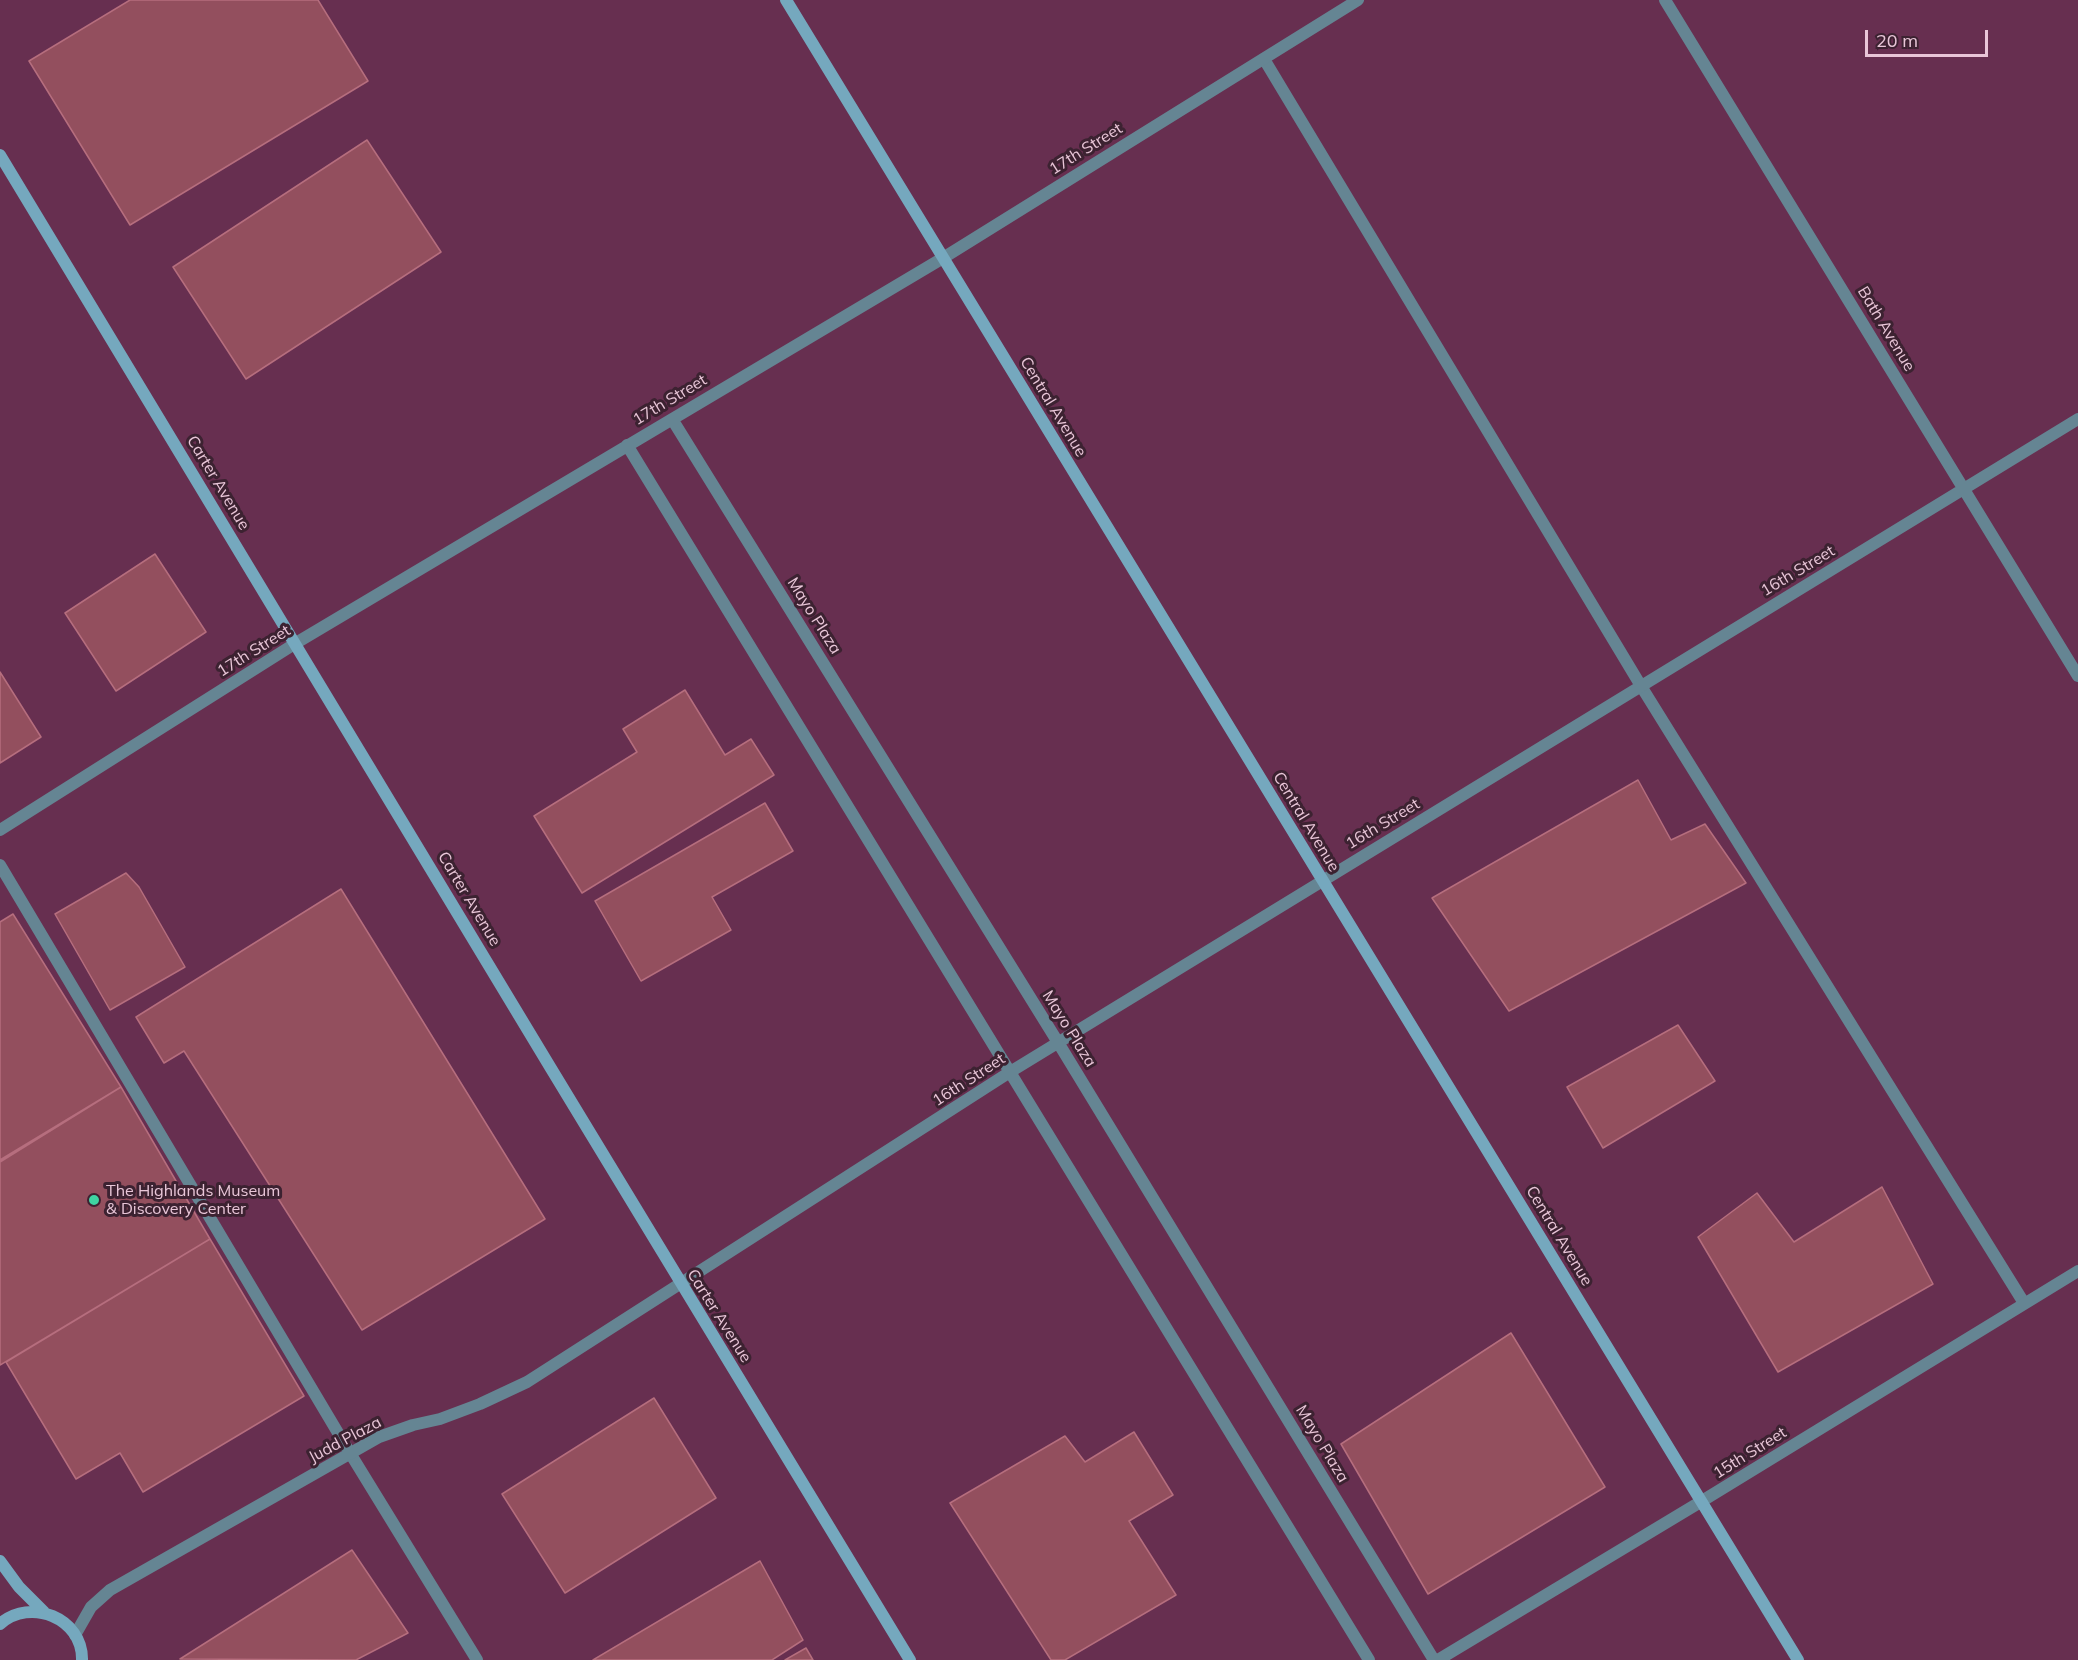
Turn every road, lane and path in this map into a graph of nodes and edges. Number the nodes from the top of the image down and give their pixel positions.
1 (786, 0) edge
2 (1358, 0) edge
3 (1665, 0) edge
4 (1264, 59) junction
5 (0, 155) edge
6 (943, 258) junction
7 (672, 418) junction
8 (2078, 419) edge
9 (627, 445) junction
10 (1963, 489) junction
11 (296, 643) junction
12 (2078, 676) edge
13 (1641, 686) junction
14 (0, 830) edge
15 (0, 865) edge
16 (1322, 880) junction
17 (1059, 1044) junction
18 (1010, 1072) junction
19 (2078, 1271) edge
20 (680, 1285) junction
21 (2024, 1303) junction
22 (350, 1454) junction
23 (1702, 1502) junction
24 (0, 1561) edge
25 (44, 1612) junction
26 (0, 1624) edge
27 (75, 1635) junction
28 (82, 1660) edge
29 (477, 1660) edge
30 (910, 1660) edge
31 (1369, 1660) edge
32 (1436, 1660) edge
33 (1798, 1660) edge

1 - 6 street, Central Avenue
2 - 4 street, 17th Street
3 - 10 street, Bath Avenue
4 - 6 street, 17th Street
4 - 13 street
5 - 11 street, Carter Avenue
6 - 7 street, 17th Street
6 - 16 street, Central Avenue
7 - 9 street, 17th Street
7 - 17 street, Mayo Plaza
8 - 10 street, 16th Street
9 - 11 street, 17th Street
9 - 18 street
10 - 12 street, Bath Avenue
10 - 13 street, 16th Street
11 - 14 street, 17th Street
11 - 20 street, Carter Avenue
13 - 16 street, 16th Street
13 - 21 street
15 - 22 street
16 - 17 street, 16th Street
16 - 23 street, Central Avenue
17 - 18 street, 16th Street
17 - 32 street, Mayo Plaza
18 - 20 street, 16th Street
18 - 31 street
19 - 21 street, 15th Street
20 - 22 street, Judd Plaza
20 - 30 street, Carter Avenue
21 - 23 street, 15th Street
22 - 27 street, Judd Plaza
22 - 29 street
23 - 32 street, 15th Street
23 - 33 street, Central Avenue
24 - 25 street
25 - 26 street
25 - 27 street
27 - 28 street

